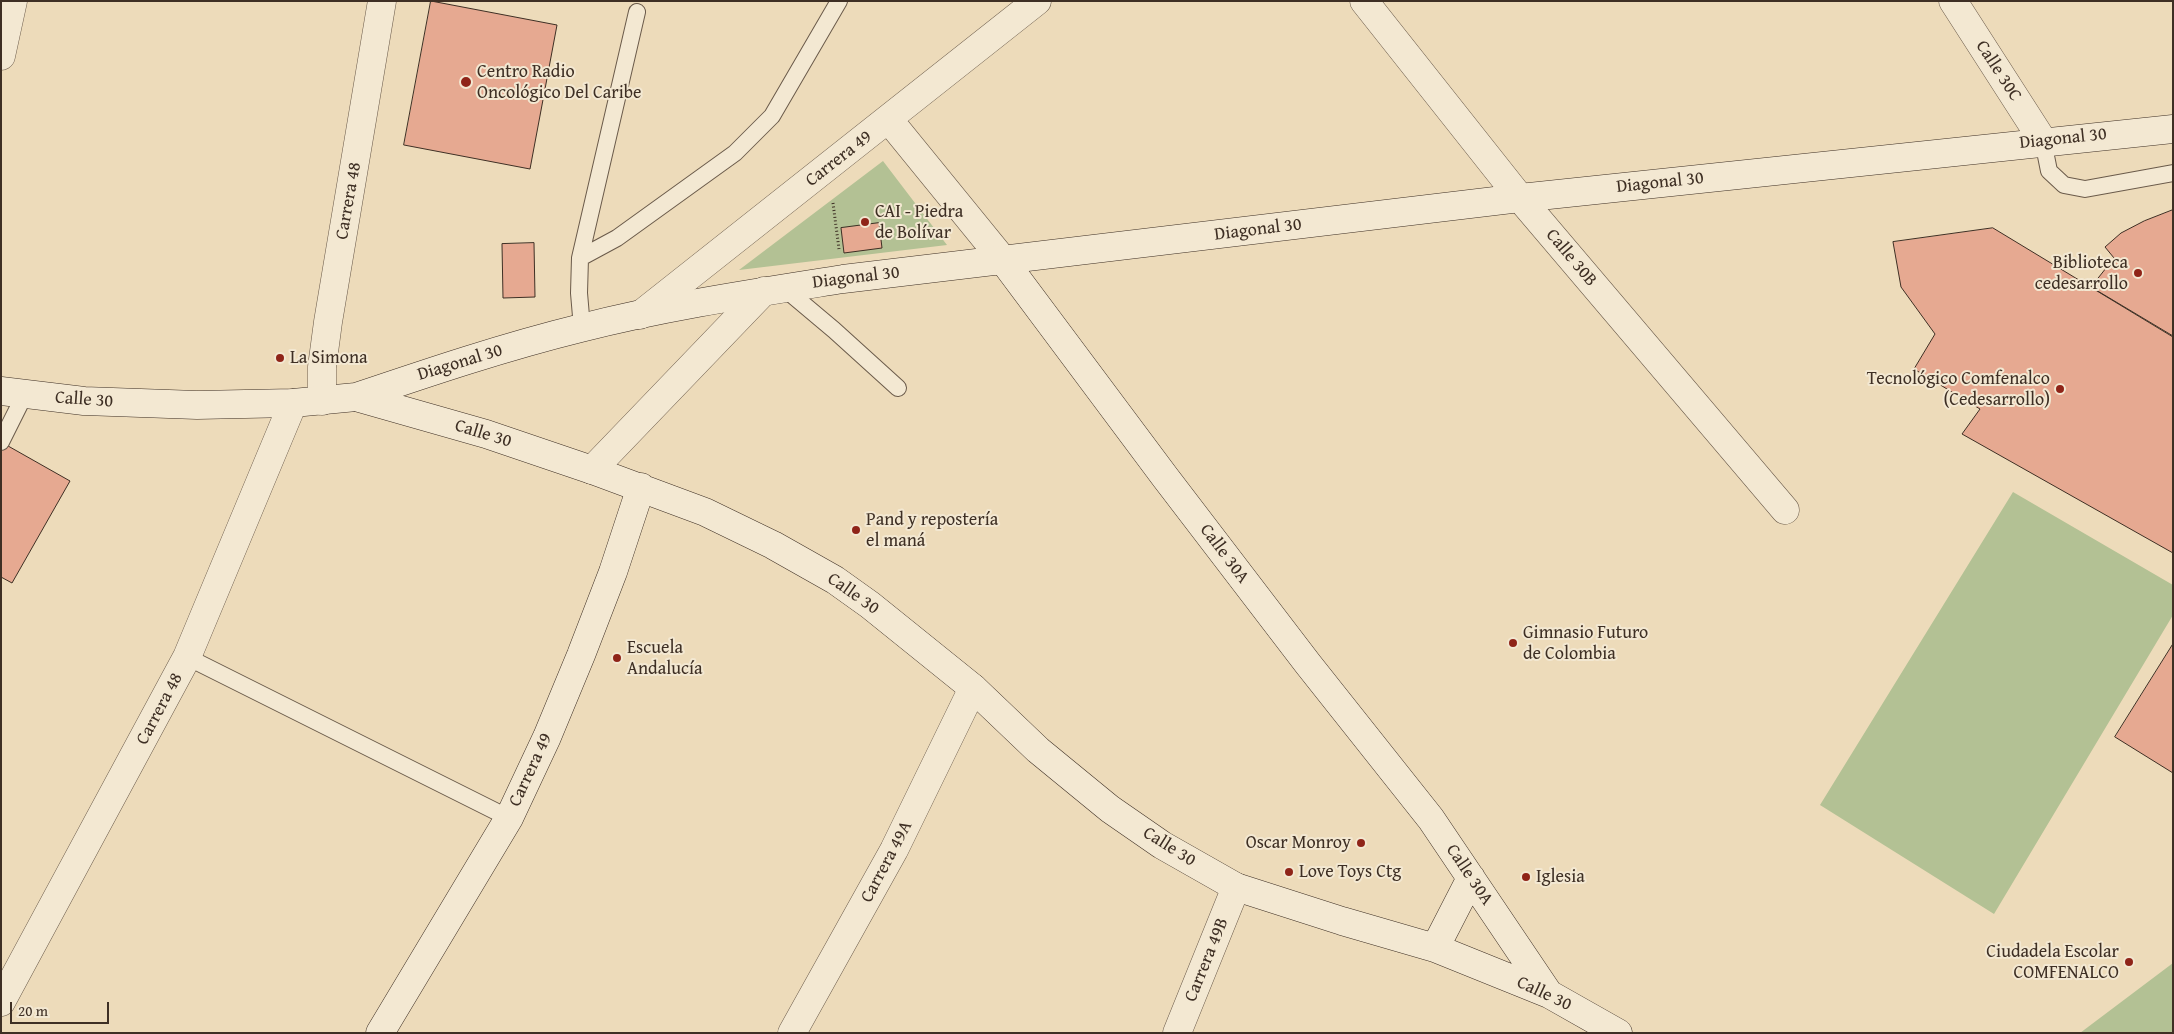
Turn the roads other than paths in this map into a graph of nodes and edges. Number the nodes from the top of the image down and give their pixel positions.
1 (13, 1) edge
2 (381, 1) edge
3 (839, 1) edge
4 (1037, 1) edge
5 (1364, 1) edge
6 (1953, 1) edge
7 (637, 12) dead end
8 (1, 56) edge
9 (889, 120) junction
10 (2173, 129) edge
11 (2043, 141) junction
12 (2173, 174) edge
13 (1520, 198) junction
14 (580, 258) junction
15 (1003, 260) junction
16 (774, 289) junction
17 (640, 315) junction
18 (582, 328) junction
19 (898, 388) dead end
20 (13, 392) edge
21 (356, 397) junction
22 (322, 400) junction
23 (293, 403) junction
24 (1, 442) edge
25 (592, 470) junction
26 (641, 487) junction
27 (1785, 510) dead end
28 (187, 657) junction
29 (973, 688) junction
30 (509, 818) junction
31 (1471, 878) junction
32 (1236, 887) junction
33 (1435, 948) junction
34 (1549, 994) junction
35 (1, 1002) edge
36 (380, 1033) edge
37 (792, 1033) edge
38 (1177, 1033) edge
39 (1618, 1033) edge

1 - 8 street
2 - 22 street, Carrera 48
3 - 14 lane
4 - 9 street, Carrera 49
5 - 13 street, Calle 30B
6 - 11 street, Calle 30C
7 - 14 lane
9 - 15 street, Calle 30A
9 - 17 street, Carrera 49
10 - 11 street, Diagonal 30
11 - 12 lane
11 - 13 street, Diagonal 30
13 - 15 street, Diagonal 30
13 - 27 street, Calle 30B
14 - 18 lane
15 - 16 street, Diagonal 30
15 - 31 street, Calle 30A
16 - 17 street, Diagonal 30
16 - 19 lane
16 - 25 street
17 - 18 street, Diagonal 30
18 - 21 street, Diagonal 30
20 - 23 street, Calle 30
20 - 24 lane
21 - 22 street, Calle 30
21 - 25 street, Calle 30
22 - 23 street, Calle 30
23 - 28 street, Carrera 48
25 - 26 street, Calle 30
26 - 29 street, Calle 30
26 - 30 street, Carrera 49
28 - 30 lane
28 - 35 street, Carrera 48
29 - 32 street, Calle 30
29 - 37 street, Carrera 49A
30 - 36 street, Carrera 49
31 - 33 street
31 - 34 street, Calle 30A
32 - 33 street, Calle 30
32 - 38 street, Carrera 49B
33 - 34 street, Calle 30
34 - 39 street, Calle 30

